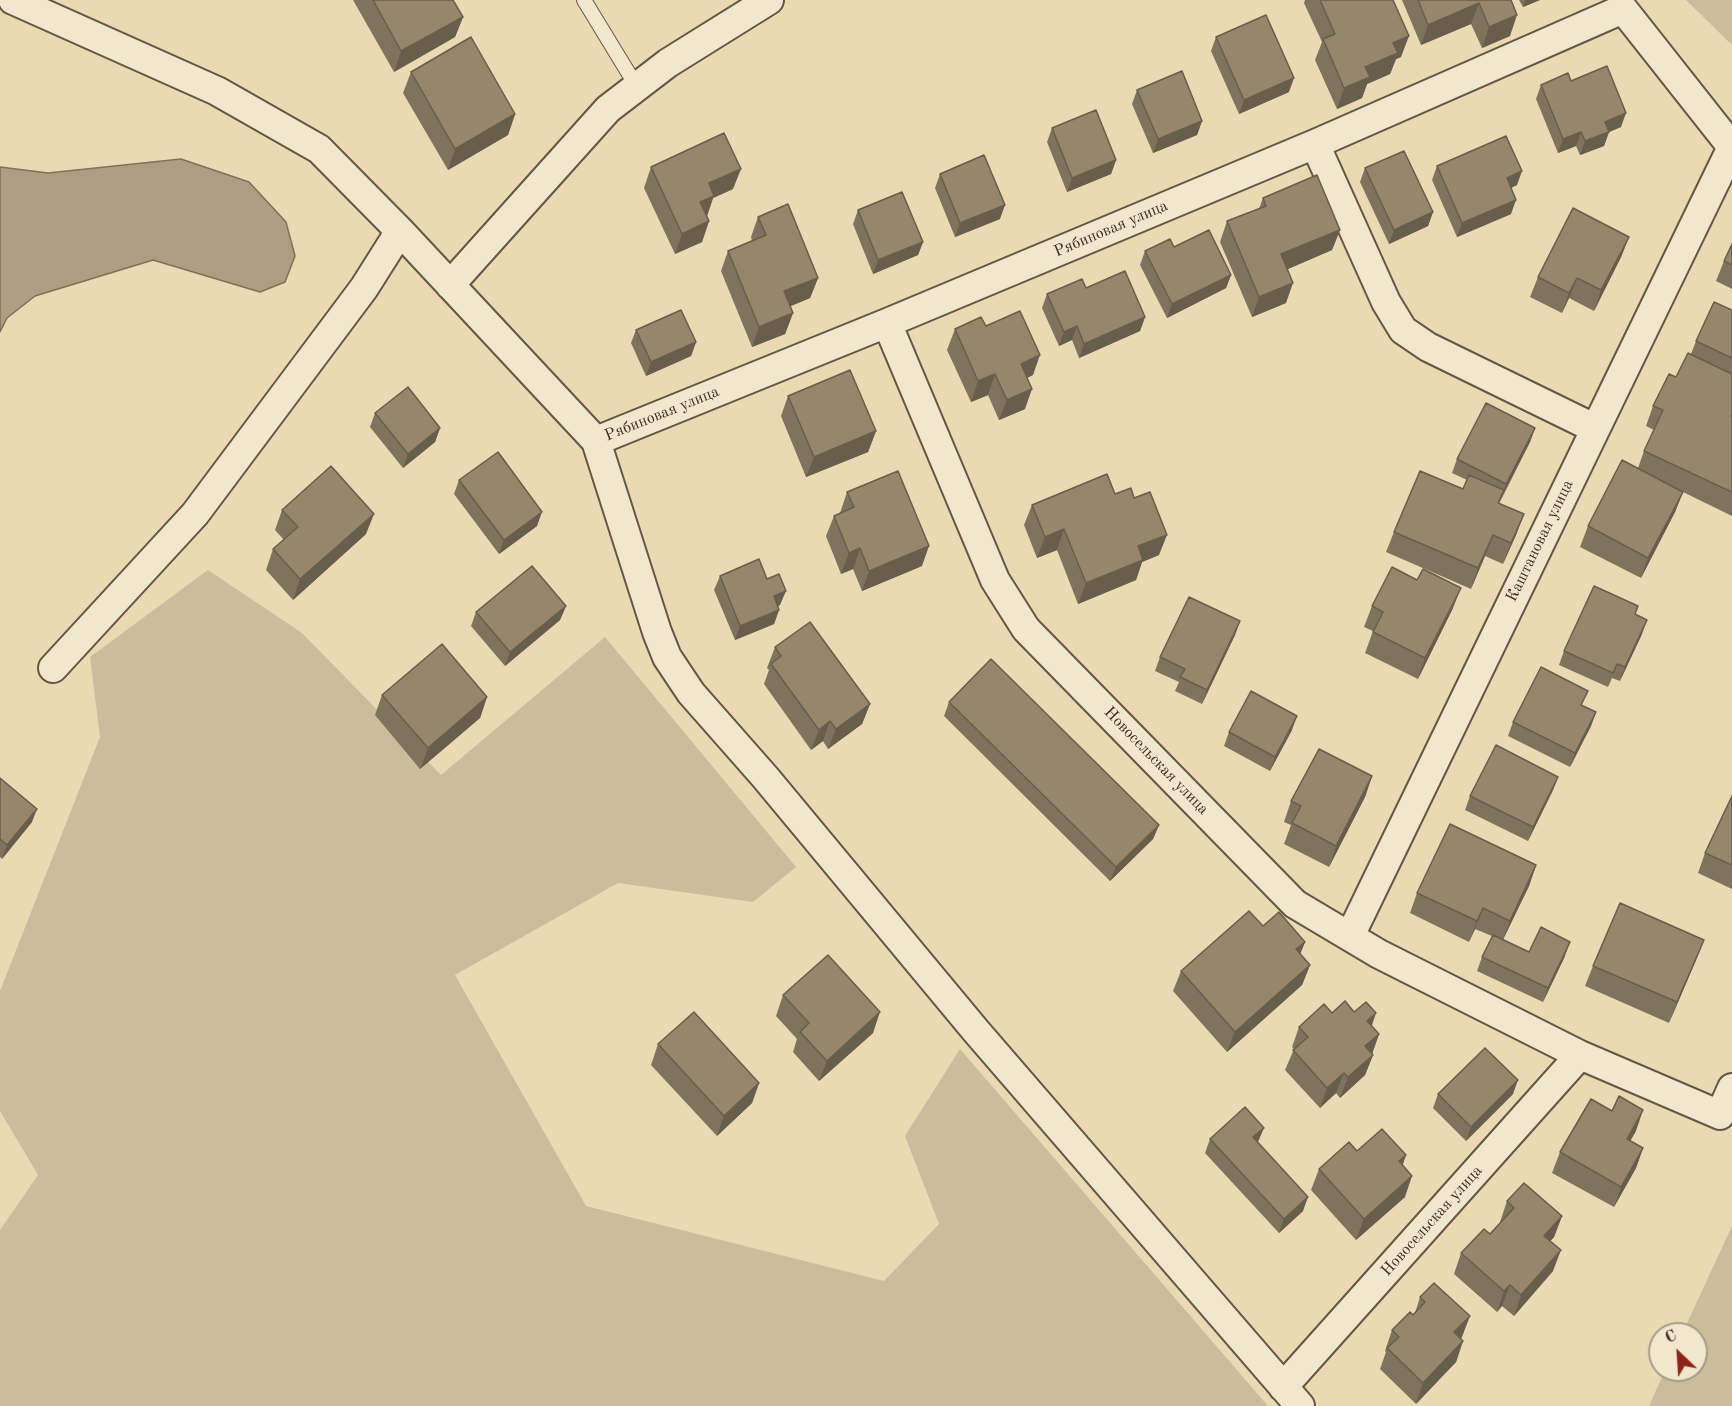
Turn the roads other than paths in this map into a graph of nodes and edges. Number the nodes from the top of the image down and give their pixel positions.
1 (13, 0) edge
2 (584, 0) edge
3 (769, 0) edge
4 (637, 87) junction
5 (1315, 144) junction
6 (1732, 147) edge
7 (400, 231) junction
8 (450, 285) junction
9 (887, 323) junction
10 (1594, 428) junction
11 (596, 441) junction
12 (53, 668) dead end
13 (1350, 936) junction
14 (1580, 1055) junction
15 (1732, 1088) edge
16 (1292, 1396) edge

1 - 7 street
2 - 4 lane
3 - 4 street
4 - 8 street
5 - 6 street, Рябиновая улица
5 - 9 street, Рябиновая улица
5 - 10 street
6 - 10 street, Каштановая улица
7 - 8 street
7 - 12 street
8 - 11 street
9 - 11 street, Рябиновая улица
9 - 13 street, Новосельская улица
10 - 13 street, Каштановая улица
11 - 16 street
13 - 14 street, Новосельская улица
14 - 15 street, Новосельская улица
14 - 16 street, Новосельская улица

